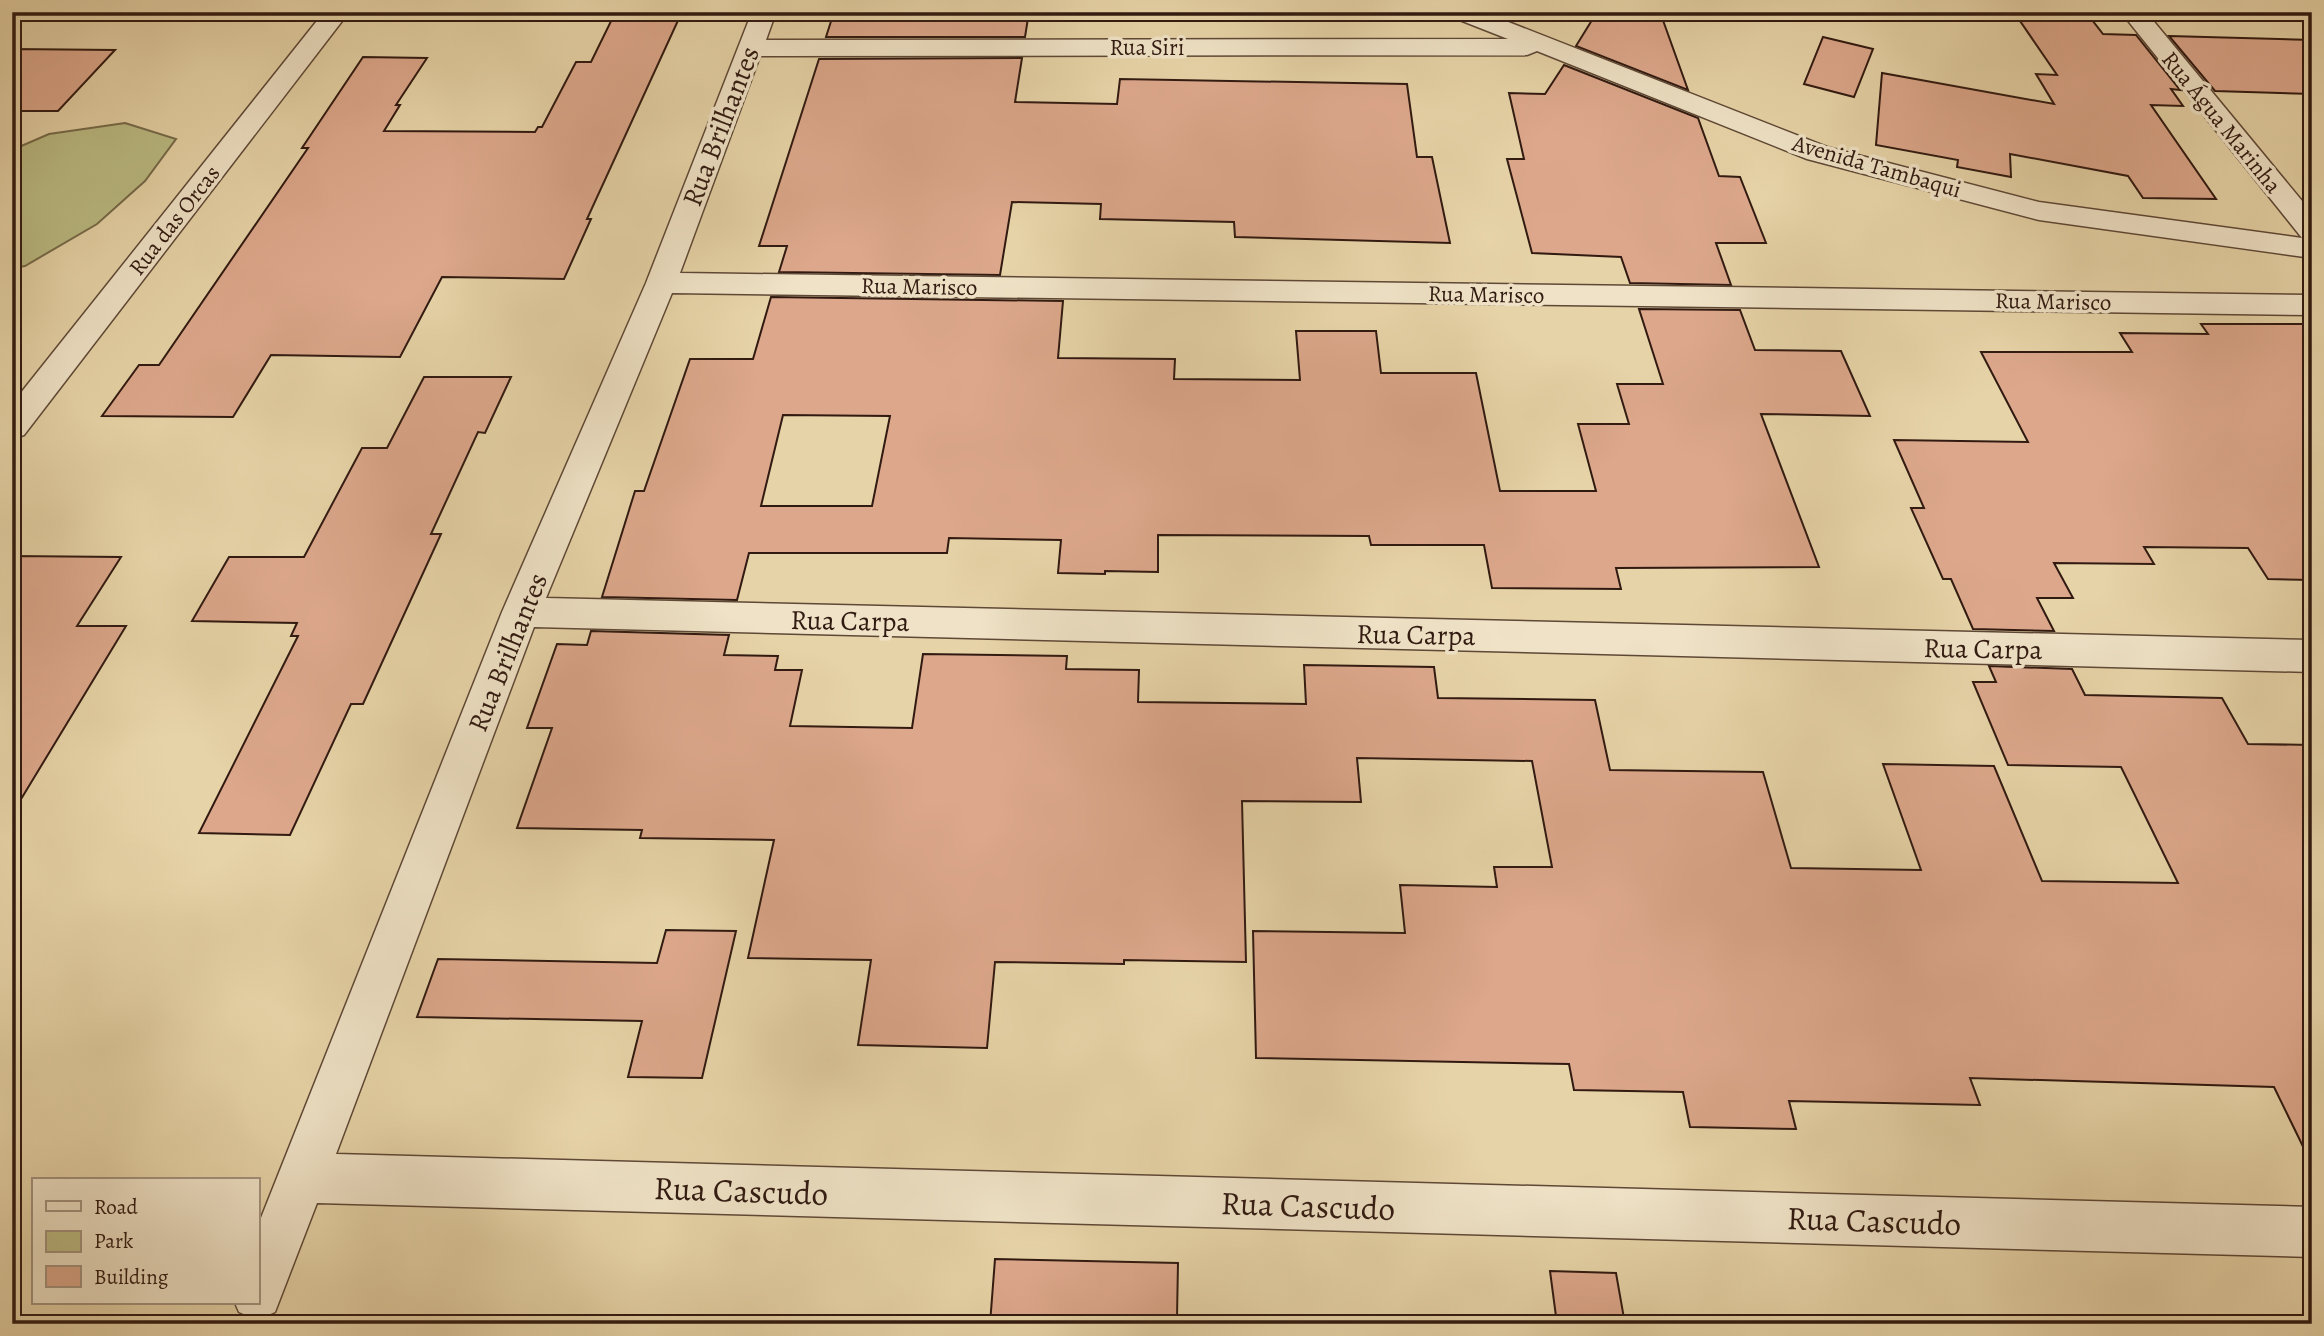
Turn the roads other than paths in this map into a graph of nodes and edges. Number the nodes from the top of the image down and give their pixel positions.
1 (337, 12) edge
2 (764, 12) edge
3 (1461, 12) edge
4 (2133, 12) edge
5 (1546, 47) junction
6 (749, 48) junction
7 (2312, 232) edge
8 (2312, 248) edge
9 (660, 283) junction
10 (2312, 305) edge
11 (12, 427) edge
12 (521, 612) junction
13 (2312, 656) edge
14 (303, 1178) junction
15 (2312, 1232) edge
16 (259, 1289) edge
17 (254, 1304) edge
18 (246, 1324) edge

1 - 11 street, Rua das Orcas
2 - 6 street, Rua Brilhantes
3 - 5 street, Avenida Tambaqui
4 - 7 street, Rua Água Marinha
5 - 6 street, Rua Siri
5 - 8 street, Avenida Tambaqui
6 - 9 street, Rua Brilhantes
9 - 10 street, Rua Marisco
9 - 12 street, Rua Brilhantes
12 - 13 street, Rua Carpa
12 - 14 street, Rua Brilhantes
14 - 15 street, Rua Cascudo
14 - 16 street, Rua Brilhantes
17 - 18 street

